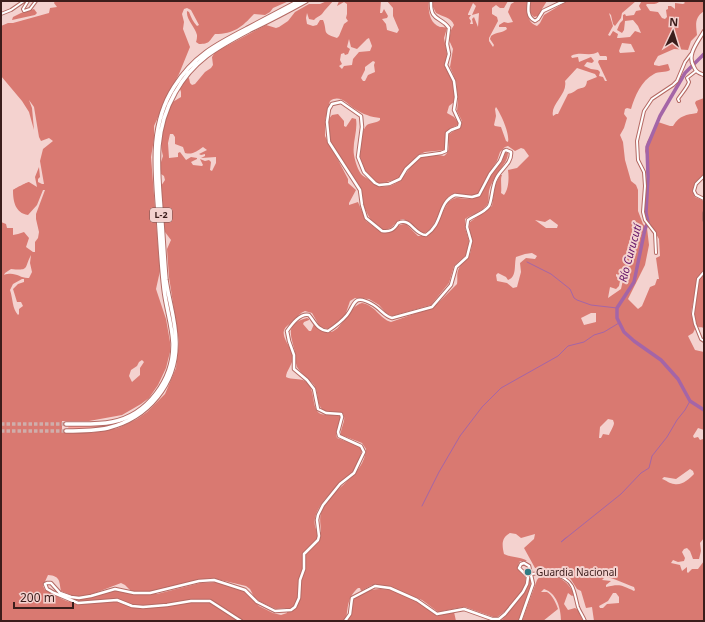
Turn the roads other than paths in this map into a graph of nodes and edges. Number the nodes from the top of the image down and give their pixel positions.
1 (24, 1) edge
2 (28, 1) edge
3 (36, 1) edge
4 (299, 1) edge
5 (306, 1) edge
6 (431, 1) edge
7 (529, 1) edge
8 (564, 1) edge
9 (1, 14) edge
10 (704, 31) edge
11 (691, 54) junction
12 (696, 71) junction
13 (704, 74) edge
14 (679, 101) dead end
15 (704, 176) edge
16 (704, 199) edge
17 (704, 213) edge
18 (704, 220) edge
19 (656, 253) dead end
20 (704, 272) edge
21 (704, 341) edge
22 (66, 424) tunnel mouth
23 (66, 431) tunnel mouth
24 (531, 574) junction
25 (241, 621) edge
26 (345, 621) edge
27 (520, 621) edge
28 (585, 621) edge

1 - 9 street
2 - 3 street
4 - 22 highway, L-2
5 - 23 highway, L-2
6 - 25 main road
7 - 8 main road
10 - 11 main road
11 - 12 main road
11 - 19 street
12 - 13 main road
12 - 14 street
15 - 16 street
17 - 18 street
20 - 21 street
24 - 26 main road
24 - 27 main road
24 - 28 street

